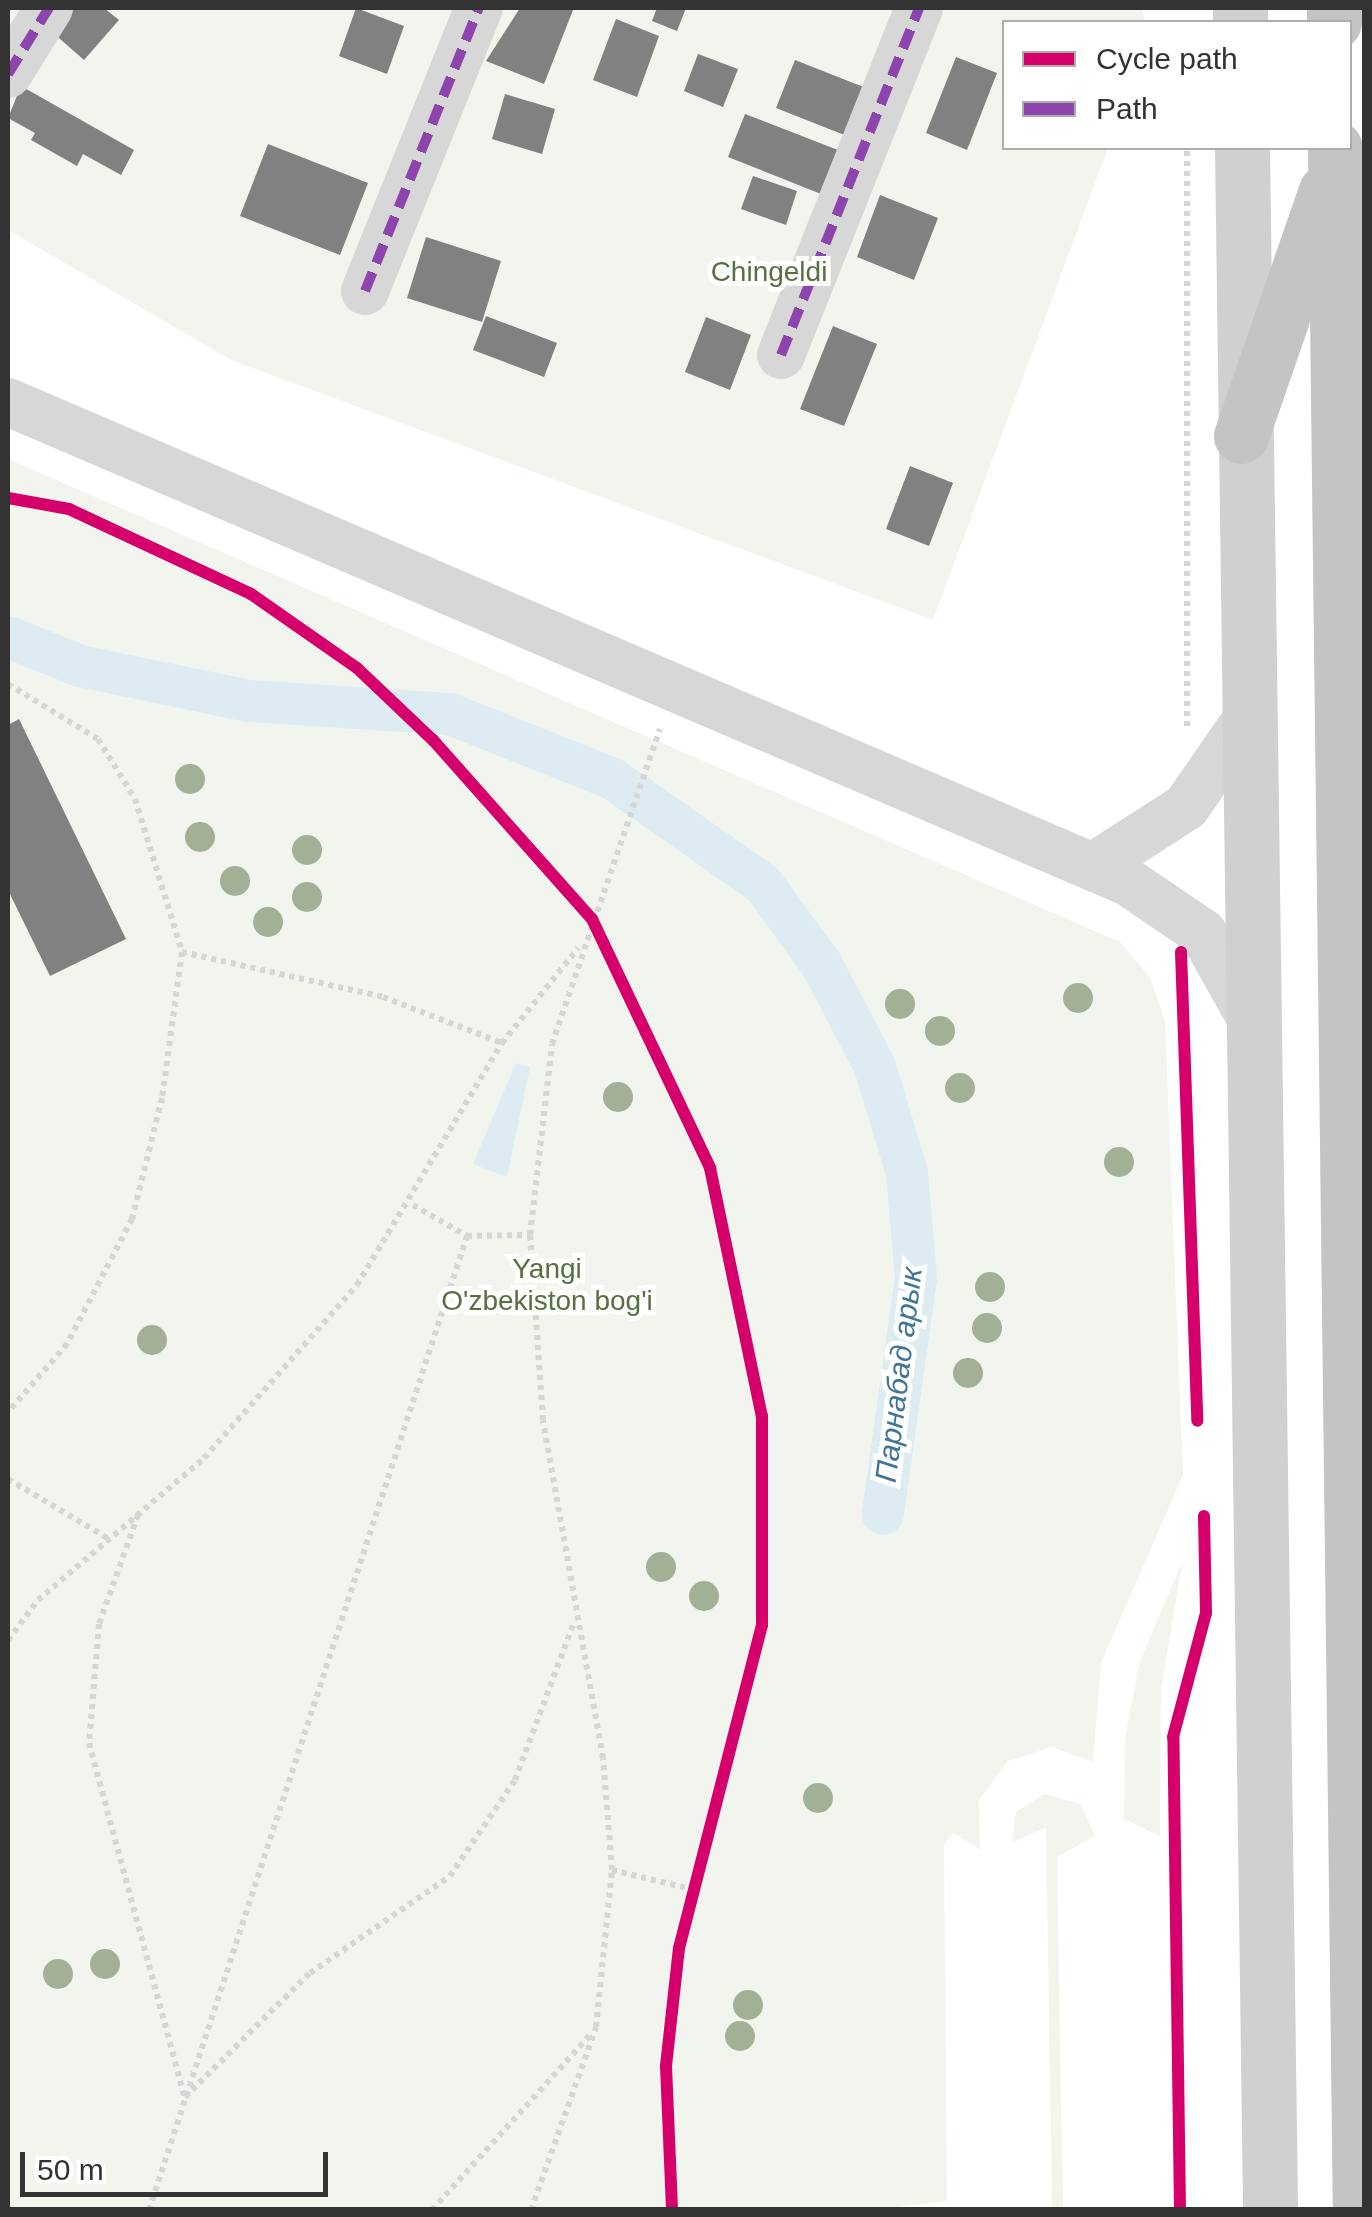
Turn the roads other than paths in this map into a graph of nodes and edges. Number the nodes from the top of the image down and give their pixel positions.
1 (49, 8) edge
2 (480, 8) edge
3 (919, 8) edge
4 (8, 74) edge
5 (1242, 150) edge
6 (1335, 156) edge
7 (365, 291) dead end
8 (781, 355) dead end
9 (8, 402) edge
10 (1241, 436) junction
11 (1251, 712) junction
12 (1094, 866) junction
13 (1256, 1032) junction
14 (1270, 2210) edge
15 (1360, 2210) edge

1 - 4 street
2 - 7 street
3 - 8 street
5 - 10 main road
6 - 10 highway
6 - 15 highway
9 - 12 street
10 - 11 main road
11 - 12 street
11 - 13 main road
12 - 13 street
13 - 14 main road

